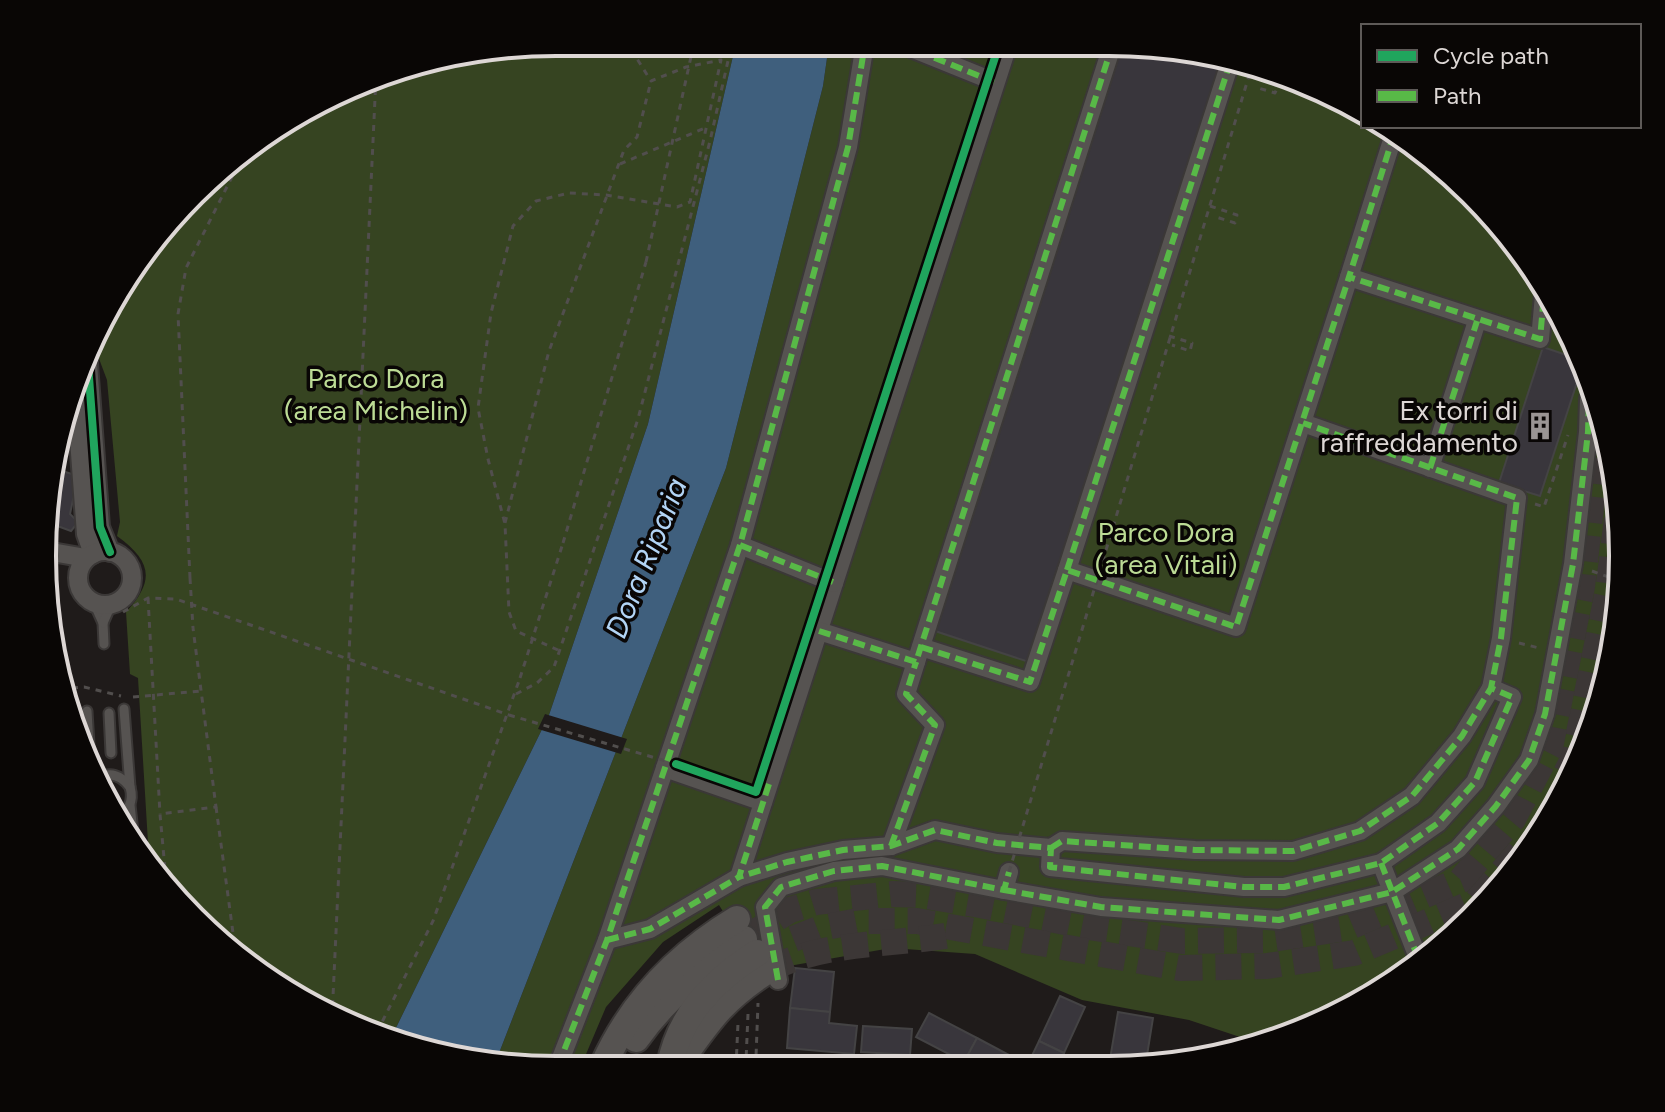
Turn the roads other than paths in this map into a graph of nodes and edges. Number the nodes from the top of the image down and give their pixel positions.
1 (863, 56) edge
2 (931, 56) edge
3 (1004, 56) edge
4 (1109, 56) edge
5 (1228, 71) edge
6 (995, 82) junction
7 (1391, 143) edge
8 (1349, 277) junction
9 (1543, 308) edge
10 (1477, 321) junction
11 (89, 378) edge
12 (77, 414) edge
13 (1588, 416) edge
14 (1303, 423) junction
15 (1430, 468) junction
16 (740, 545) junction
17 (56, 552) edge
18 (96, 555) junction
19 (56, 559) edge
20 (1067, 570) junction
21 (78, 582) junction
22 (834, 583) junction
23 (102, 604) junction
24 (103, 623) junction
25 (819, 631) junction
26 (104, 644) dead end
27 (919, 654) junction
28 (1491, 688) junction
29 (124, 709) dead end
30 (87, 711) dead end
31 (109, 713) dead end
32 (88, 731) edge
33 (111, 753) dead end
34 (670, 766) junction
35 (107, 776) edge
36 (130, 787) junction
37 (763, 802) junction
38 (130, 805) junction
39 (126, 811) edge
40 (132, 820) edge
41 (891, 846) junction
42 (1051, 848) junction
43 (1381, 863) junction
44 (739, 877) junction
45 (1392, 892) junction
46 (607, 940) junction
47 (1415, 951) edge
48 (757, 952) junction
49 (562, 1056) edge
50 (608, 1056) edge
51 (627, 1056) edge
52 (673, 1056) edge

1 - 16 street
2 - 6 street
3 - 6 street
4 - 27 street
5 - 20 street
6 - 22 street
7 - 8 street
8 - 10 street
8 - 14 street
9 - 10 street
10 - 15 street
11 - 18 street
12 - 18 street
13 - 45 street
14 - 15 street
14 - 20 street
15 - 28 street
16 - 22 street
16 - 34 street
17 - 18 street
18 - 21 street
18 - 23 street
19 - 21 street
20 - 27 street
21 - 23 street
22 - 25 street
23 - 24 lane
23 - 24 lane
24 - 26 lane
25 - 27 street
25 - 37 street
27 - 41 street
28 - 42 street
28 - 43 street
29 - 36 lane
30 - 32 lane
31 - 33 lane
34 - 37 street
34 - 46 street
35 - 36 lane
36 - 38 lane
37 - 44 street
38 - 39 lane
38 - 40 lane
41 - 42 street
41 - 44 street
42 - 43 street
43 - 45 street
44 - 46 street
45 - 47 street
45 - 48 street
46 - 49 street
48 - 50 main road
48 - 51 main road
48 - 52 main road

